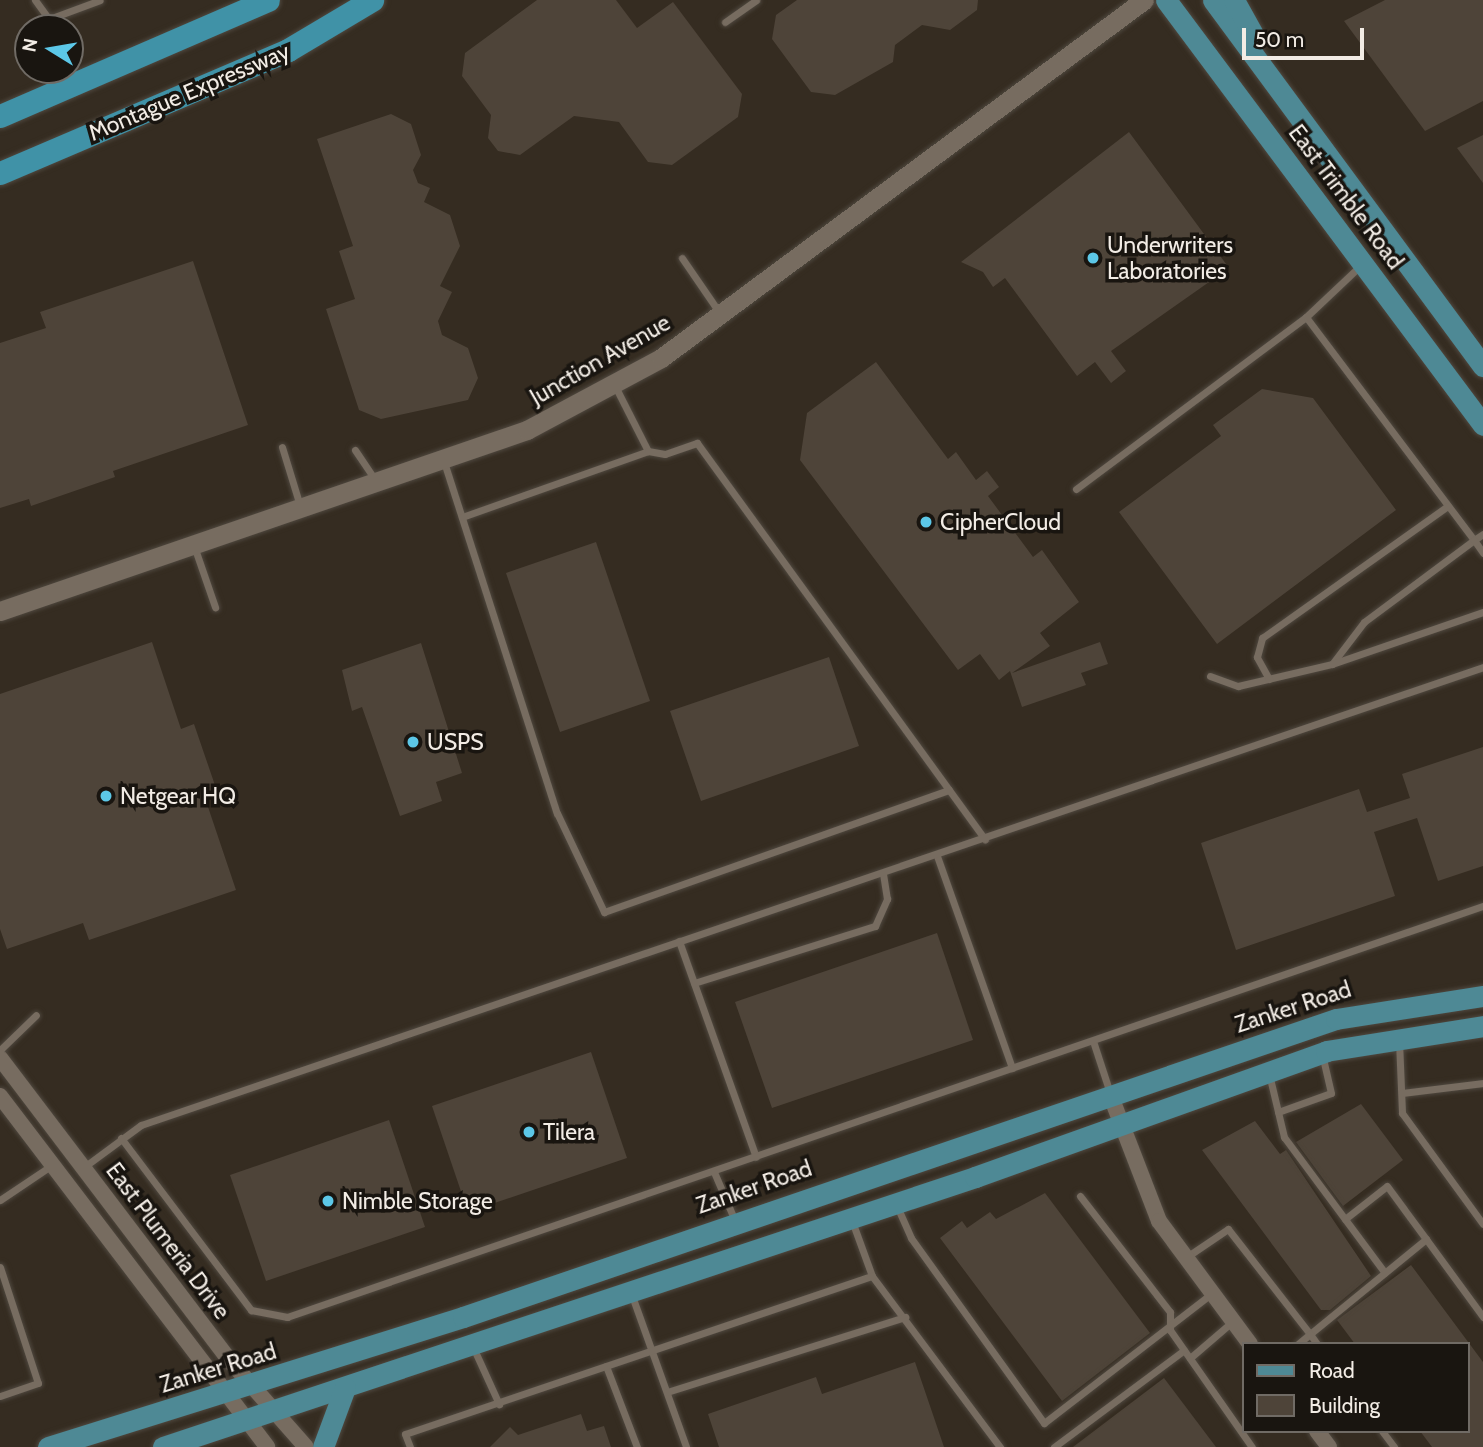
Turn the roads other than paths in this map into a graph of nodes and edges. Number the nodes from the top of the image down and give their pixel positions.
1 (35, 0) edge
2 (100, 0) edge
3 (268, 0) edge
4 (372, 0) edge
5 (756, 0) edge
6 (1144, 0) edge
7 (1166, 0) edge
8 (1213, 0) edge
9 (1234, 0) edge
10 (725, 22) dead end
11 (0, 116) edge
12 (1307, 127) junction
13 (0, 173) edge
14 (682, 258) dead end
15 (1363, 264) junction
16 (720, 314) junction
17 (1306, 317) junction
18 (1483, 366) edge
19 (614, 383) junction
20 (1483, 425) edge
21 (282, 447) dead end
22 (355, 450) dead end
23 (648, 451) junction
24 (444, 461) junction
25 (378, 484) junction
26 (1076, 489) dead end
27 (1448, 506) junction
28 (301, 510) junction
29 (462, 517) junction
30 (1483, 534) edge
31 (1474, 540) junction
32 (194, 545) junction
33 (1483, 553) edge
34 (215, 607) dead end
35 (0, 611) edge
36 (1483, 612) edge
37 (1332, 664) junction
38 (1483, 667) edge
39 (1210, 676) dead end
40 (1269, 679) junction
41 (949, 790) junction
42 (985, 840) junction
43 (937, 856) junction
44 (883, 874) junction
45 (1483, 906) edge
46 (679, 941) junction
47 (694, 983) junction
48 (1483, 996) edge
49 (36, 1015) dead end
50 (1483, 1026) edge
51 (1399, 1037) junction
52 (1093, 1041) junction
53 (0, 1050) edge
54 (1322, 1053) junction
55 (0, 1058) edge
56 (1012, 1068) junction
57 (1269, 1073) junction
58 (1483, 1083) edge
59 (1402, 1093) junction
60 (1110, 1094) junction
61 (0, 1097) edge
62 (1278, 1112) junction
63 (1120, 1126) junction
64 (121, 1138) junction
65 (71, 1151) junction
66 (756, 1157) junction
67 (52, 1165) junction
68 (83, 1167) junction
69 (714, 1172) junction
70 (1080, 1196) dead end
71 (0, 1200) edge
72 (895, 1204) junction
73 (851, 1219) junction
74 (1345, 1219) junction
75 (735, 1221) junction
76 (1483, 1224) edge
77 (1426, 1239) junction
78 (1184, 1259) junction
79 (0, 1266) edge
80 (1385, 1273) junction
81 (872, 1276) junction
82 (631, 1292) junction
83 (1211, 1294) junction
84 (905, 1317) junction
85 (1483, 1317) edge
86 (1233, 1322) junction
87 (1170, 1330) junction
88 (1310, 1334) junction
89 (1248, 1342) edge
90 (1300, 1342) edge
91 (1316, 1342) edge
92 (472, 1345) junction
93 (652, 1348) junction
94 (1184, 1350) junction
95 (1190, 1358) junction
96 (606, 1366) junction
97 (254, 1385) junction
98 (345, 1388) junction
99 (667, 1392) junction
100 (224, 1394) junction
101 (0, 1396) edge
102 (499, 1404) junction
103 (275, 1410) junction
104 (245, 1420) junction
105 (1242, 1433) edge
106 (194, 1442) edge
107 (48, 1447) edge
108 (163, 1447) edge
109 (267, 1447) edge
110 (306, 1447) edge
111 (323, 1447) edge
112 (410, 1447) edge
113 (637, 1447) edge
114 (686, 1447) edge
115 (1000, 1447) edge
116 (1054, 1447) edge

1 - 2 lane
3 - 11 highway
4 - 13 highway, Montague Expressway
5 - 10 lane
6 - 16 main road, Junction Avenue
7 - 15 main road, East Trimble Road
8 - 12 main road, East Trimble Road
9 - 12 main road
12 - 18 main road, East Trimble Road
14 - 16 lane
15 - 17 lane
15 - 20 main road, East Trimble Road
16 - 19 main road, Junction Avenue
17 - 26 lane
17 - 27 lane
19 - 23 lane
19 - 24 main road, Junction Avenue
21 - 28 lane
22 - 25 lane
23 - 29 lane
23 - 41 lane
24 - 25 main road, Junction Avenue
24 - 29 lane
25 - 28 main road, Junction Avenue
27 - 31 lane
27 - 40 lane
28 - 32 main road, Junction Avenue
29 - 41 lane
30 - 31 lane
31 - 33 lane
31 - 37 lane
32 - 34 lane
32 - 35 main road, Junction Avenue
36 - 37 lane
37 - 40 lane
38 - 42 lane
39 - 40 lane
41 - 42 lane
42 - 43 lane
43 - 44 lane
43 - 56 lane
44 - 46 lane
44 - 47 lane
45 - 52 lane
46 - 47 lane
46 - 64 lane
47 - 66 lane
48 - 60 main road, Zanker Road
49 - 53 lane
50 - 51 main road
51 - 54 main road
51 - 59 lane
52 - 56 lane
52 - 60 lane
54 - 57 main road
54 - 62 lane
55 - 65 street, East Plumeria Drive
56 - 66 lane
57 - 62 lane
57 - 63 main road
58 - 59 lane
59 - 76 lane
60 - 63 street
60 - 75 main road, Zanker Road
61 - 67 street, East Plumeria Drive
62 - 74 lane
63 - 72 main road
63 - 78 street
64 - 68 lane
64 - 69 lane
65 - 67 street
65 - 68 street, East Plumeria Drive
66 - 69 lane
67 - 71 lane
67 - 100 street, East Plumeria Drive
68 - 97 street, East Plumeria Drive
69 - 75 lane
70 - 87 lane
72 - 73 main road
72 - 87 lane
73 - 81 lane
73 - 82 main road
74 - 77 lane
74 - 80 lane
75 - 97 main road, Zanker Road
77 - 80 lane
77 - 85 lane
78 - 83 street
78 - 88 lane
79 - 101 lane
80 - 88 lane
81 - 84 lane
81 - 93 lane
82 - 92 main road
82 - 93 lane
83 - 86 street
83 - 87 lane
84 - 99 lane
84 - 115 lane
86 - 89 street
86 - 95 lane
87 - 94 lane
88 - 90 lane
88 - 91 lane
92 - 98 main road
92 - 102 lane
93 - 96 lane
93 - 99 lane
94 - 95 lane
94 - 116 lane
95 - 105 lane
96 - 102 lane
96 - 113 lane
97 - 100 main road, Zanker Road
97 - 103 street, East Plumeria Drive
98 - 103 main road
98 - 111 main road
99 - 114 lane
100 - 104 street, East Plumeria Drive
100 - 107 main road, Zanker Road
102 - 112 lane
103 - 104 main road
103 - 110 street, East Plumeria Drive
104 - 106 main road
104 - 109 street, East Plumeria Drive
106 - 108 main road

